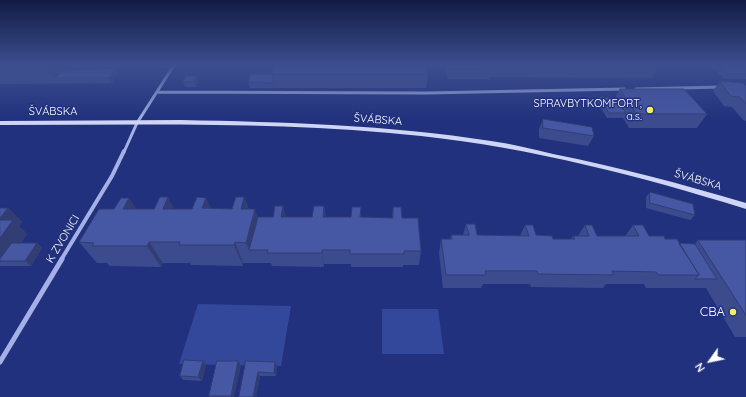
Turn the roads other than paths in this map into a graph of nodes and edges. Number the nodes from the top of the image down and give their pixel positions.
1 (162, 84) edge
2 (726, 87) edge
3 (625, 89) edge
4 (633, 89) edge
5 (157, 92) junction
6 (0, 123) edge
7 (137, 123) junction
8 (746, 206) edge
9 (0, 362) edge

1 - 5 street, K ZVONICI
2 - 4 street
3 - 5 street
5 - 7 street, K ZVONICI
6 - 7 street, ŠVÁBSKA
7 - 8 street, ŠVÁBSKA
7 - 9 street, K ZVONICI

